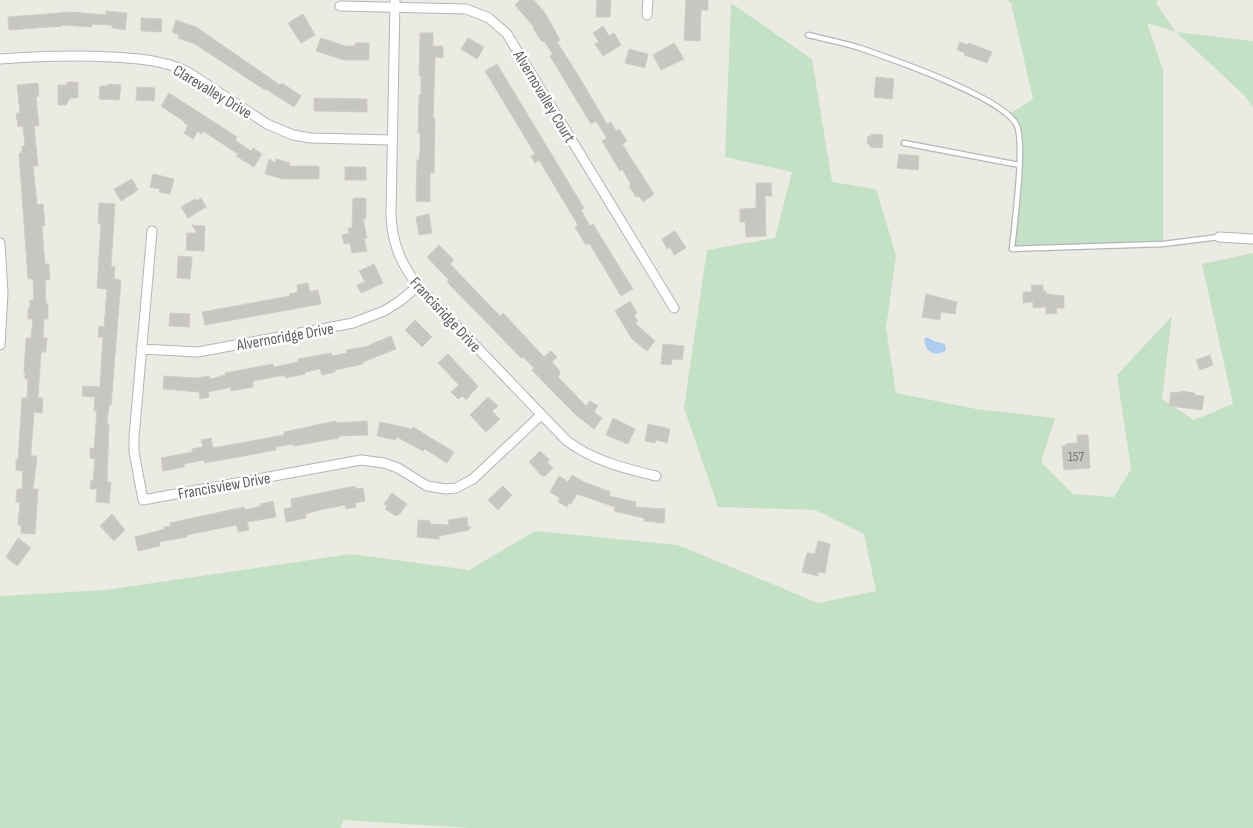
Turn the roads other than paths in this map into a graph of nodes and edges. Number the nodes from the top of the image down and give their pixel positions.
1 (648, 0) edge
2 (395, 3) edge
3 (340, 6) dead end
4 (647, 16) dead end
5 (808, 35) dead end
6 (0, 59) edge
7 (392, 140) junction
8 (904, 143) dead end
9 (1019, 165) junction
10 (152, 231) dead end
11 (1219, 237) joint
12 (1253, 239) edge
13 (0, 243) edge
14 (1, 268) edge
15 (418, 286) junction
16 (674, 308) dead end
17 (0, 345) edge
18 (141, 349) junction
19 (541, 415) junction
20 (656, 476) dead end

1 - 4 street
2 - 3 street, Alvernovalley Court
2 - 7 street, Francisridge Drive
2 - 16 street, Alvernovalley Court
5 - 9 lane
6 - 7 street, Clarevalley Drive
7 - 15 street, Francisridge Drive
8 - 9 lane
9 - 11 lane
10 - 18 street, Francisview Drive
11 - 12 street
13 - 14 street
14 - 17 street
15 - 18 street, Alvernoridge Drive
15 - 19 street, Francisridge Drive
18 - 19 street, Francisview Drive
19 - 20 street, Francisridge Drive

